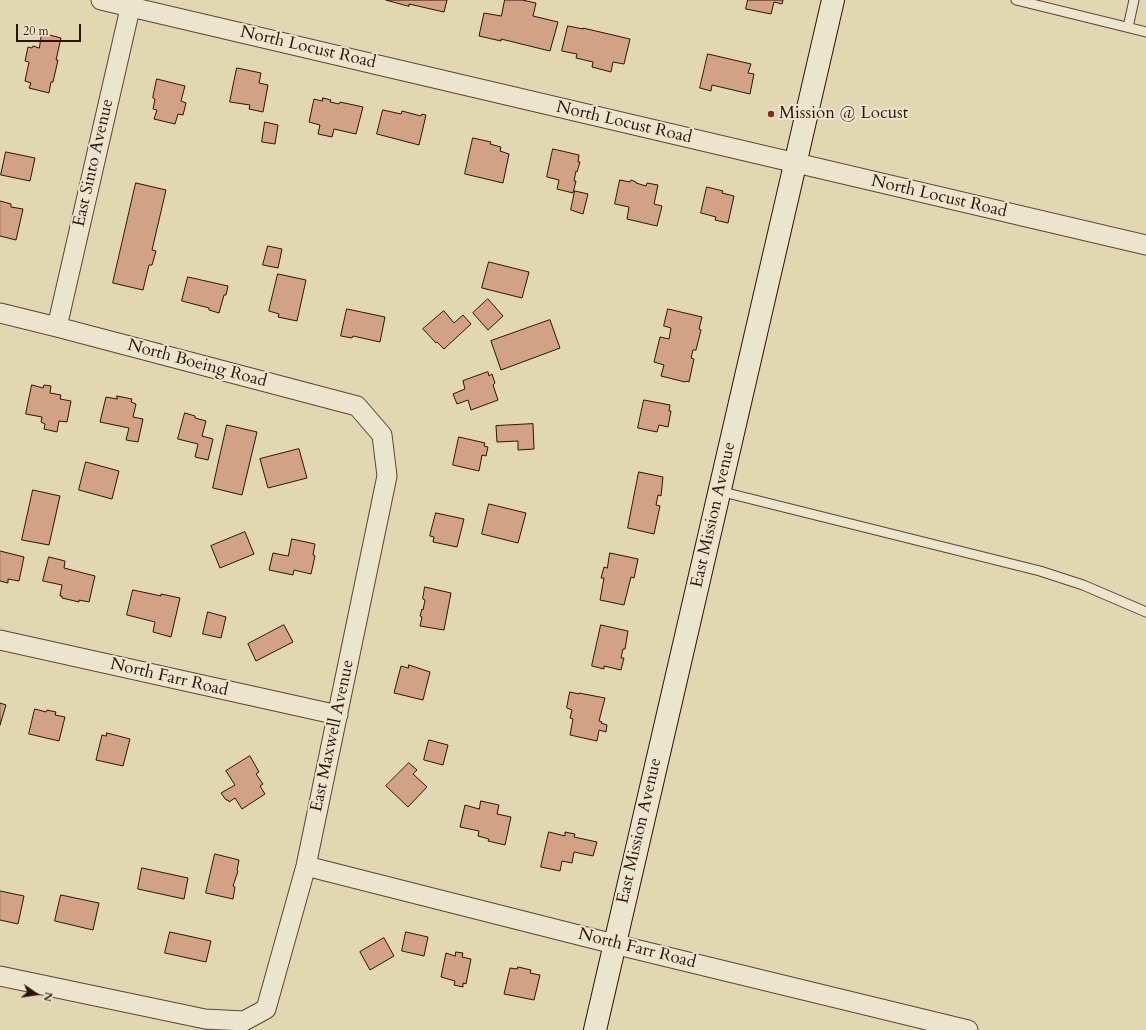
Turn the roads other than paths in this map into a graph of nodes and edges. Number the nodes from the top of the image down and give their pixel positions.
1 (102, 0) edge
2 (833, 0) edge
3 (1016, 0) edge
4 (1134, 0) edge
5 (131, 3) edge
6 (1128, 27) junction
7 (1146, 32) edge
8 (795, 163) junction
9 (1146, 245) edge
10 (0, 313) edge
11 (57, 327) junction
12 (382, 435) joint
13 (719, 491) junction
14 (1146, 612) edge
15 (0, 640) edge
16 (338, 715) junction
17 (306, 866) junction
18 (614, 944) junction
19 (0, 976) edge
20 (595, 1030) edge
21 (968, 1030) edge

1 - 5 street, North Locust Road
2 - 8 street, East Mission Avenue
3 - 6 lane
4 - 6 lane
5 - 8 street, North Locust Road
5 - 11 street, East Sinto Avenue
6 - 7 lane
8 - 9 street, North Locust Road
8 - 13 street, East Mission Avenue
10 - 11 street, North Boeing Road
11 - 12 street, North Boeing Road
12 - 16 street, East Maxwell Avenue
13 - 14 lane
13 - 18 street, East Mission Avenue
15 - 16 street, North Farr Road
16 - 17 street, East Maxwell Avenue
17 - 18 street, North Farr Road
17 - 19 street, East Maxwell Avenue
18 - 20 street, East Mission Avenue
18 - 21 street, North Farr Road

